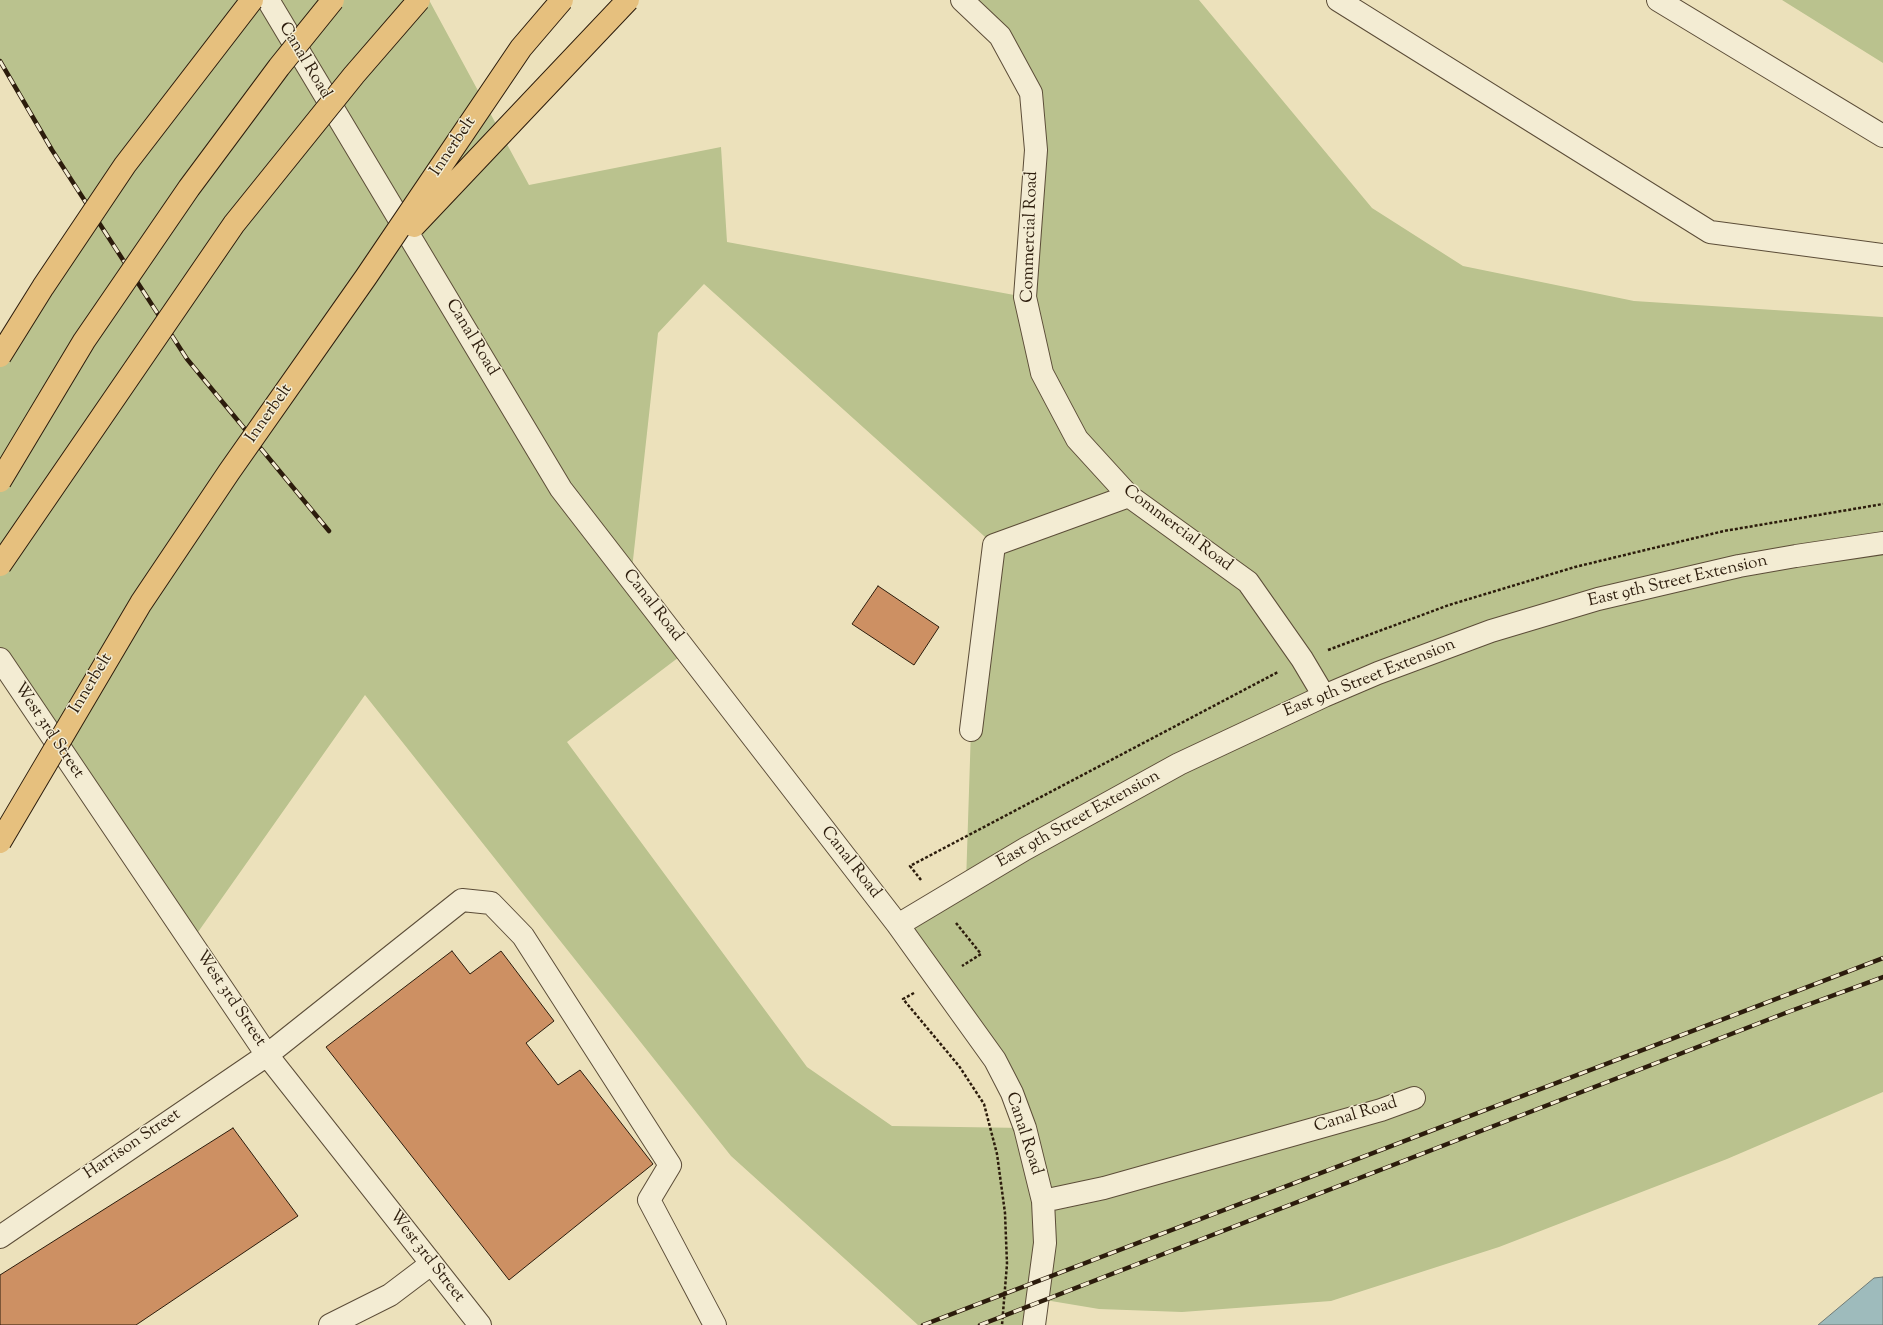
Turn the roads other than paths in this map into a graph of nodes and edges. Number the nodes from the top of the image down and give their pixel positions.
1 (252, 0) edge
2 (268, 0) edge
3 (333, 0) edge
4 (419, 0) edge
5 (562, 0) edge
6 (628, 0) edge
7 (962, 0) edge
8 (1338, 0) edge
9 (1658, 0) edge
10 (1883, 136) edge
11 (1883, 255) edge
12 (366, 276) junction
13 (0, 356) edge
14 (0, 481) edge
15 (1129, 496) junction
16 (1883, 543) edge
17 (0, 565) edge
18 (0, 659) edge
19 (1324, 696) junction
20 (971, 730) dead end
21 (0, 842) edge
22 (898, 925) junction
23 (267, 1055) junction
24 (1414, 1098) dead end
25 (1043, 1201) junction
26 (0, 1237) edge
27 (431, 1264) junction
28 (330, 1325) edge
29 (480, 1325) edge
30 (715, 1325) edge
31 (1034, 1325) edge

1 - 13 highway, bridge
2 - 22 street, Canal Road
3 - 14 highway, bridge
4 - 17 highway, bridge
5 - 12 highway, Innerbelt, bridge
6 - 12 highway, bridge
7 - 15 street, Commercial Road
8 - 11 street
9 - 10 street
12 - 21 highway, Innerbelt, bridge
15 - 19 street, Commercial Road
15 - 20 street
16 - 19 street, East 9th Street Extension
18 - 23 street, West 3rd Street
19 - 22 street, East 9th Street Extension
22 - 25 street, Canal Road
23 - 26 street, Harrison Street
23 - 27 street, West 3rd Street
23 - 30 street, Harrison Street
24 - 25 street, Canal Road
25 - 31 street, Canal Road
27 - 28 street
27 - 29 street, West 3rd Street

